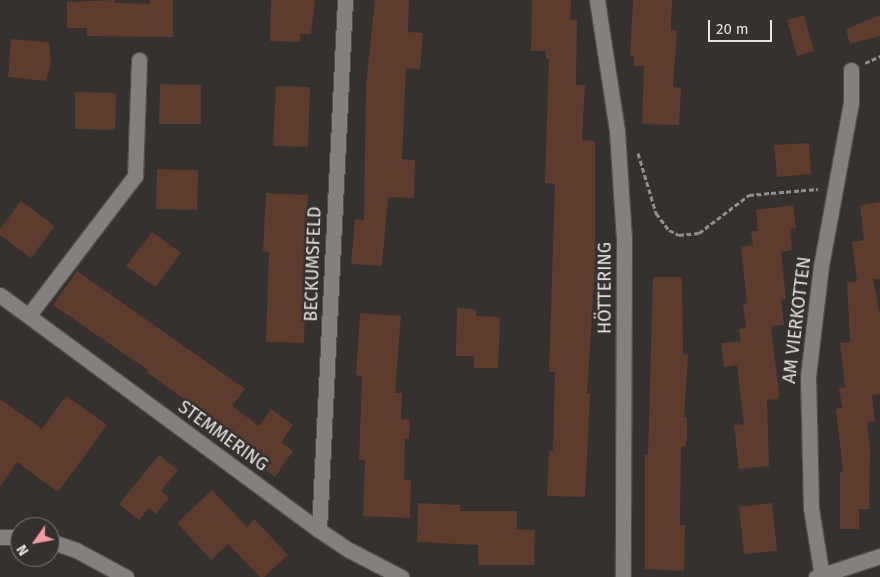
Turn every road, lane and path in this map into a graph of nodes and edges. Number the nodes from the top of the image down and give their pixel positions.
1 (345, 0) edge
2 (597, 0) edge
3 (139, 60) dead end
4 (851, 70) dead end
5 (618, 145) junction
6 (814, 189) dead end
7 (0, 295) edge
8 (30, 315) junction
9 (318, 530) junction
10 (60, 545) edge
11 (880, 556) edge
12 (820, 576) edge
13 (126, 577) edge
14 (401, 577) edge
15 (622, 577) edge

1 - 9 street, BECKUMSFELD
2 - 5 street, HÖTTERING
3 - 8 street
4 - 12 street, AM VIERKOTTEN
5 - 6 path
5 - 15 street, HÖTTERING
7 - 8 street, STEMMERING
8 - 9 street, STEMMERING
9 - 14 street, STEMMERING
10 - 13 street
11 - 12 street

